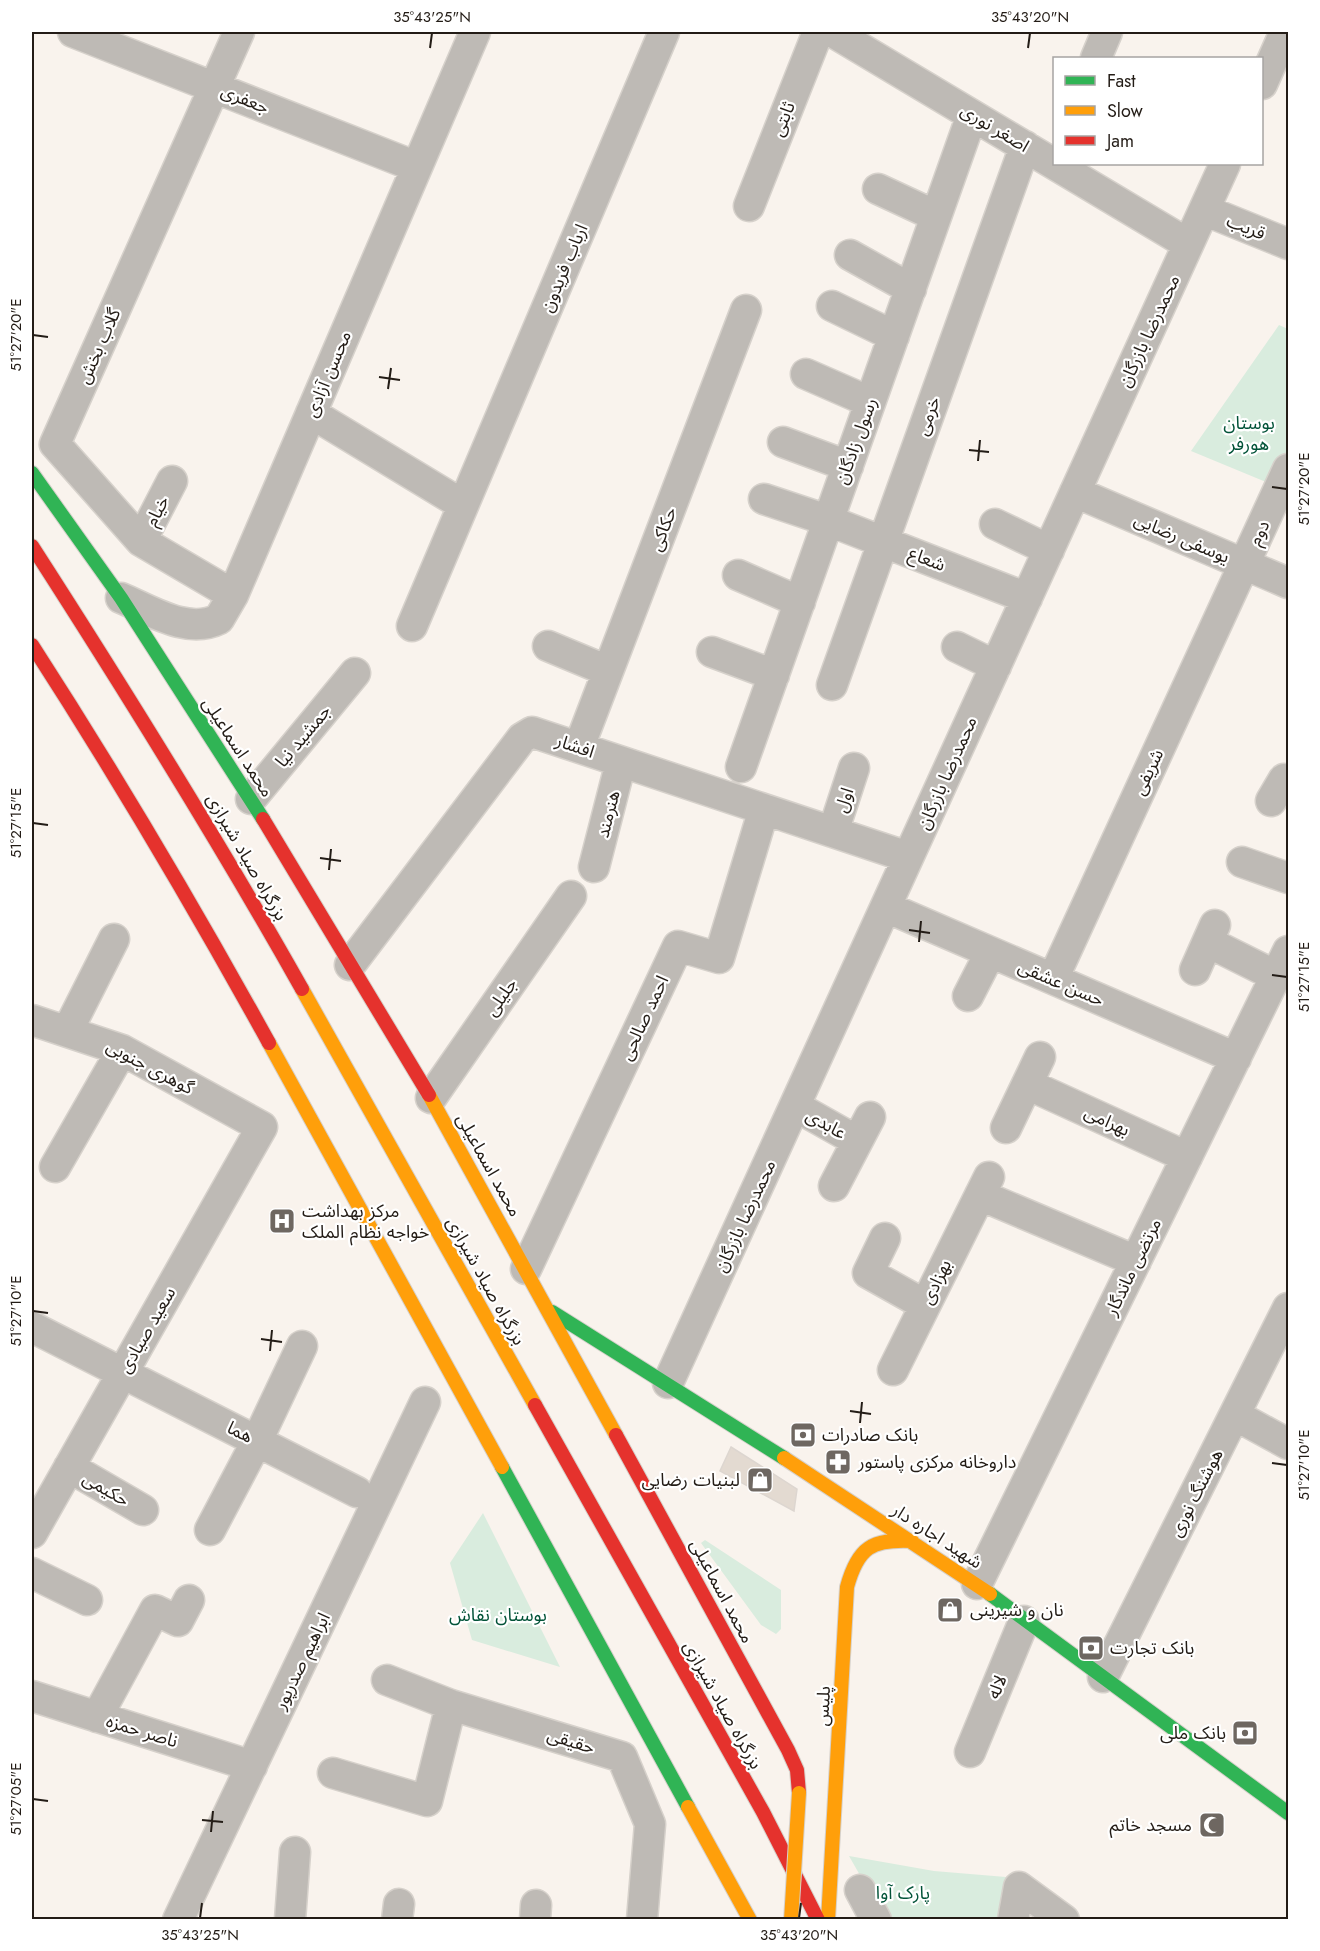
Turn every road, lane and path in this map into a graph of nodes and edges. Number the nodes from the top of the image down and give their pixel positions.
1 (73, 32) edge
2 (239, 32) edge
3 (475, 32) edge
4 (664, 32) edge
5 (818, 32) edge
6 (833, 32) edge
7 (1107, 32) edge
8 (1285, 32) edge
9 (868, 41) edge
10 (1096, 57) edge
11 (1273, 74) edge
12 (214, 87) junction
13 (972, 115) junction
14 (1025, 146) junction
15 (1053, 158) edge
16 (1064, 165) edge
17 (1225, 165) edge
18 (417, 167) junction
19 (879, 189) dead end
20 (749, 206) dead end
21 (1204, 210) junction
22 (936, 216) junction
23 (1288, 243) edge
24 (1188, 244) junction
25 (850, 255) dead end
26 (910, 289) junction
27 (832, 306) dead end
28 (746, 310) dead end
29 (894, 336) junction
30 (806, 374) dead end
31 (870, 402) junction
32 (311, 413) junction
33 (783, 442) dead end
34 (848, 466) junction
35 (1288, 469) edge
36 (32, 473) edge
37 (172, 481) dead end
38 (1075, 492) junction
39 (764, 499) dead end
40 (463, 505) junction
41 (827, 520) junction
42 (995, 524) dead end
43 (141, 541) junction
44 (883, 543) junction
45 (32, 546) edge
46 (1049, 550) junction
47 (1244, 564) junction
48 (738, 575) dead end
49 (1288, 583) edge
50 (233, 595) junction
51 (121, 598) junction
52 (1027, 598) junction
53 (800, 602) junction
54 (412, 626) dead end
55 (32, 645) edge
56 (548, 646) dead end
57 (957, 647) dead end
58 (712, 652) dead end
59 (996, 666) junction
60 (608, 671) junction
61 (355, 673) dead end
62 (774, 675) junction
63 (832, 685) dead end
64 (579, 747) junction
65 (621, 762) junction
66 (741, 767) dead end
67 (854, 768) dead end
68 (251, 799) junction
69 (764, 809) junction
70 (833, 832) junction
71 (899, 854) dead end
72 (1242, 862) dead end
73 (594, 867) dead end
74 (1288, 878) edge
75 (571, 896) dead end
76 (886, 908) junction
77 (114, 939) dead end
78 (990, 953) junction
79 (351, 965) junction
80 (1196, 970) dead end
81 (1053, 979) junction
82 (1280, 983) edge
83 (968, 996) dead end
84 (32, 1020) edge
85 (68, 1030) junction
86 (122, 1050) junction
87 (1040, 1057) dead end
88 (1236, 1058) junction
89 (1027, 1084) junction
90 (431, 1098) junction
91 (795, 1106) junction
92 (262, 1127) joint
93 (1006, 1128) dead end
94 (1187, 1157) junction
95 (55, 1167) dead end
96 (834, 1186) dead end
97 (885, 1238) dead end
98 (1136, 1261) junction
99 (526, 1269) junction
100 (925, 1305) junction
101 (1288, 1308) edge
102 (550, 1311) junction
103 (32, 1327) edge
104 (302, 1346) dead end
105 (893, 1370) dead end
106 (122, 1373) junction
107 (668, 1383) junction
108 (425, 1402) dead end
109 (1235, 1415) junction
110 (257, 1441) junction
111 (1288, 1444) edge
112 (69, 1467) junction
113 (357, 1492) dead end
114 (143, 1510) dead end
115 (210, 1530) dead end
116 (32, 1533) edge
117 (912, 1541) junction
118 (32, 1573) edge
119 (976, 1584) junction
120 (87, 1600) dead end
121 (189, 1600) dead end
122 (1024, 1621) junction
123 (1103, 1677) junction
124 (387, 1680) dead end
125 (32, 1696) edge
126 (451, 1704) junction
127 (96, 1717) junction
128 (970, 1752) dead end
129 (252, 1766) junction
130 (333, 1773) dead end
131 (1288, 1813) edge
132 (295, 1852) dead end
133 (861, 1890) dead end
134 (178, 1920) edge
135 (290, 1920) edge
136 (642, 1920) edge
137 (750, 1920) edge
138 (791, 1920) edge
139 (818, 1920) edge
140 (828, 1920) edge
141 (876, 1920) edge
142 (1013, 1920) edge
143 (1064, 1920) edge

1 - 12 street, جعفری
2 - 12 street, گلاب بخش
3 - 18 street, محسن آزادی
4 - 40 street, ارباب فریدون
5 - 20 street, ثابتی
6 - 9 street, اصغر نوری
7 - 10 street
8 - 11 street
9 - 13 street, اصغر نوری
12 - 18 street, جعفری
12 - 43 street, گلاب بخش
13 - 14 street, اصغر نوری
13 - 22 street, رسول زادگان
14 - 15 street, اصغر نوری
14 - 44 street, خرمی
16 - 24 street, اصغر نوری
17 - 21 street, محمدرضا بازرگان
18 - 32 street, محسن آزادی
19 - 22 street
21 - 23 street, قریب
21 - 24 street, محمدرضا بازرگان
22 - 26 street, رسول زادگان
24 - 38 street, محمدرضا بازرگان
25 - 26 street
26 - 29 street, رسول زادگان
27 - 29 street
28 - 60 street, حکاکی
29 - 31 street, رسول زادگان
30 - 31 street
31 - 34 street, رسول زادگان
32 - 40 street
32 - 50 street, محسن آزادی
33 - 34 street
34 - 41 street, رسول زادگان
35 - 47 street, دوم
36 - 51 main road, محمد اسماعیلی
37 - 43 street, خیام
38 - 46 street, محمدرضا بازرگان
38 - 47 street, یوسفی رضایی
39 - 41 street, شعاع
40 - 54 street, ارباب فریدون
41 - 44 street, شعاع
41 - 53 street, رسول زادگان
42 - 46 street
43 - 50 street, گلاب بخش
44 - 52 street, شعاع
44 - 63 street, خرمی
45 - 139 main road, بزرگراه صیاد شیرازی
46 - 52 street, محمدرضا بازرگان
47 - 49 street, یوسفی رضایی
47 - 81 street, شریفی
48 - 53 street
50 - 51 street, محسن آزادی
51 - 68 main road, محمد اسماعیلی
52 - 59 street, محمدرضا بازرگان
53 - 62 street, رسول زادگان
55 - 137 main road
56 - 60 street
57 - 59 street
58 - 62 street
59 - 76 street, محمدرضا بازرگان
60 - 64 street, حکاکی
61 - 68 street, جمشید نیا
62 - 66 street, رسول زادگان
64 - 65 street, افشار
64 - 79 street, افشار
65 - 69 street, افشار
65 - 73 street, هنرمند
67 - 70 street, اول
68 - 79 main road, محمد اسماعیلی
69 - 70 street, افشار
69 - 99 street, احمد صالحی
70 - 71 street, افشار
72 - 74 street
75 - 90 street, جلیلی
76 - 78 street, حسن عشقی
76 - 91 street, محمدرضا بازرگان
77 - 85 street
78 - 81 street, حسن عشقی
78 - 83 street
79 - 90 main road, محمد اسماعیلی
80 - 82 street
81 - 88 street, حسن عشقی
82 - 88 street, مرتضی ماندگار
84 - 85 street, گوهری جنوبی
85 - 86 street, گوهری جنوبی
86 - 92 street, گوهری جنوبی
86 - 95 street
87 - 89 street
88 - 94 street, مرتضی ماندگار
89 - 93 street
89 - 94 street, بهرامی
90 - 99 main road, محمد اسماعیلی
91 - 96 street, عابدی
91 - 107 street, محمدرضا بازرگان
92 - 106 street, سعید صیادی
94 - 98 street, مرتضی ماندگار
97 - 100 street
98 - 100 street, بهزادی
98 - 119 street, مرتضی ماندگار
99 - 102 main road, محمد اسماعیلی
100 - 105 street, بهزادی
101 - 109 street, هوشنگ نوری
102 - 107 main road, شهید اجاره دار
102 - 138 main road, محمد اسماعیلی, bridge
103 - 106 street, هما
104 - 110 street
106 - 110 street, هما
106 - 112 street, سعید صیادی
107 - 117 main road, شهید اجاره دار
108 - 129 street, ابراهیم صدرپور
109 - 111 street
109 - 123 street, هوشنگ نوری
110 - 113 street, هما
110 - 115 street
112 - 114 street, حکیمی
112 - 116 street, سعید صیادی
117 - 119 main road, شهید اجاره دار
117 - 140 main road, پلیس
118 - 120 street
119 - 122 main road, شهید اجاره دار
121 - 127 street
122 - 123 main road, شهید اجاره دار
122 - 128 street, لاله
123 - 131 main road, شهید اجاره دار
124 - 126 street, حقیقی
125 - 127 street, ناصر حمزه
126 - 130 street
126 - 136 street, حقیقی
127 - 129 street, ناصر حمزه
129 - 134 street, ابراهیم صدرپور
132 - 135 street
133 - 141 street
142 - 143 street

